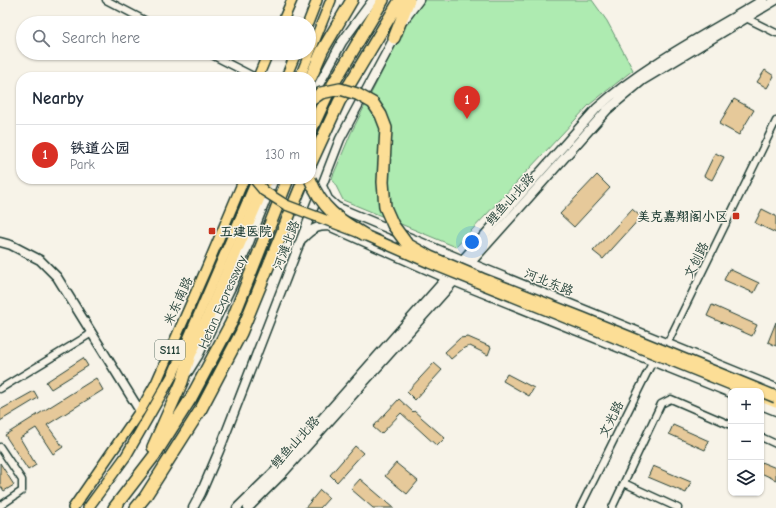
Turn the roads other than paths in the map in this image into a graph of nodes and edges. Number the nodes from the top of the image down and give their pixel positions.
1 (106, 0) edge
2 (292, 0) edge
3 (317, 0) edge
4 (331, 0) edge
5 (352, 0) edge
6 (372, 0) edge
7 (383, 0) edge
8 (400, 0) edge
9 (408, 0) edge
10 (419, 0) edge
11 (763, 0) edge
12 (776, 0) edge
13 (746, 14) junction
14 (137, 16) edge
15 (285, 16) edge
16 (311, 16) edge
17 (776, 28) edge
18 (776, 33) edge
19 (316, 37) edge
20 (394, 38) junction
21 (222, 60) edge
22 (265, 60) edge
23 (293, 60) edge
24 (307, 60) edge
25 (245, 72) edge
26 (260, 72) edge
27 (288, 72) edge
28 (302, 72) edge
29 (313, 72) edge
30 (316, 90) edge
31 (316, 96) edge
32 (316, 119) edge
33 (776, 121) edge
34 (316, 152) edge
35 (242, 184) edge
36 (255, 184) edge
37 (259, 184) edge
38 (265, 184) edge
39 (272, 184) edge
40 (286, 184) edge
41 (302, 184) edge
42 (313, 184) edge
43 (322, 186) junction
44 (370, 221) junction
45 (363, 237) junction
46 (0, 242) edge
47 (300, 242) junction
48 (466, 261) junction
49 (450, 280) junction
50 (92, 333) junction
51 (668, 344) junction
52 (652, 362) junction
53 (182, 382) junction
54 (739, 388) edge
55 (776, 388) edge
56 (0, 390) edge
57 (728, 392) edge
58 (776, 396) edge
59 (764, 398) edge
60 (776, 403) edge
61 (764, 406) edge
62 (140, 411) junction
63 (776, 411) edge
64 (729, 424) edge
65 (764, 438) edge
66 (776, 444) edge
67 (0, 447) edge
68 (624, 483) junction
69 (133, 484) junction
70 (0, 506) edge
71 (73, 508) edge
72 (88, 508) edge
73 (114, 508) edge
74 (136, 508) edge
75 (193, 508) edge
76 (237, 508) edge
77 (248, 508) edge
78 (580, 508) edge
79 (612, 508) edge
80 (678, 508) edge

1 - 14 street
2 - 15 main road
3 - 16 main road
4 - 19 main road
5 - 29 highway
6 - 30 main road
7 - 32 highway
8 - 34 highway
9 - 20 highway
10 - 20 main road, 河滩北路
11 - 13 main road, 鲤鱼山北路
12 - 13 main road, 鲤鱼山北路
13 - 17 street
13 - 18 street
13 - 48 main road, 鲤鱼山北路
20 - 43 main road, 河滩北路
21 - 25 street
22 - 26 main road
23 - 27 main road
24 - 28 main road
31 - 58 highway, bridge
33 - 51 street, 文创路
35 - 62 main road, 米东南路 / S111
36 - 72 main road, 米东南路 / S111
37 - 45 main road, bridge
38 - 53 highway
39 - 53 main road
40 - 69 highway, Hetan Expressway
41 - 74 highway
42 - 45 highway, bridge
43 - 44 main road, 河北东路
43 - 47 main road, 河滩北路
44 - 45 main road
44 - 48 main road, 河北东路
45 - 47 main road
45 - 49 main road
45 - 54 main road, bridge
46 - 50 main road
47 - 75 main road, 河滩北路
48 - 49 main road, 鲤鱼山北路
48 - 51 main road, 河北东路
49 - 52 main road
49 - 76 main road, 鲤鱼山北路
49 - 77 main road, 鲤鱼山北路
50 - 56 street
50 - 62 main road
51 - 52 street, 文光路
51 - 55 main road, 河北东路
52 - 57 main road
52 - 78 street, 文光路
53 - 69 highway
59 - 60 main road
61 - 63 main road
62 - 71 main road, 米东南路 / S111
64 - 68 street
65 - 66 street
67 - 70 street
68 - 79 street
68 - 80 street
69 - 73 highway, Hetan Expressway

